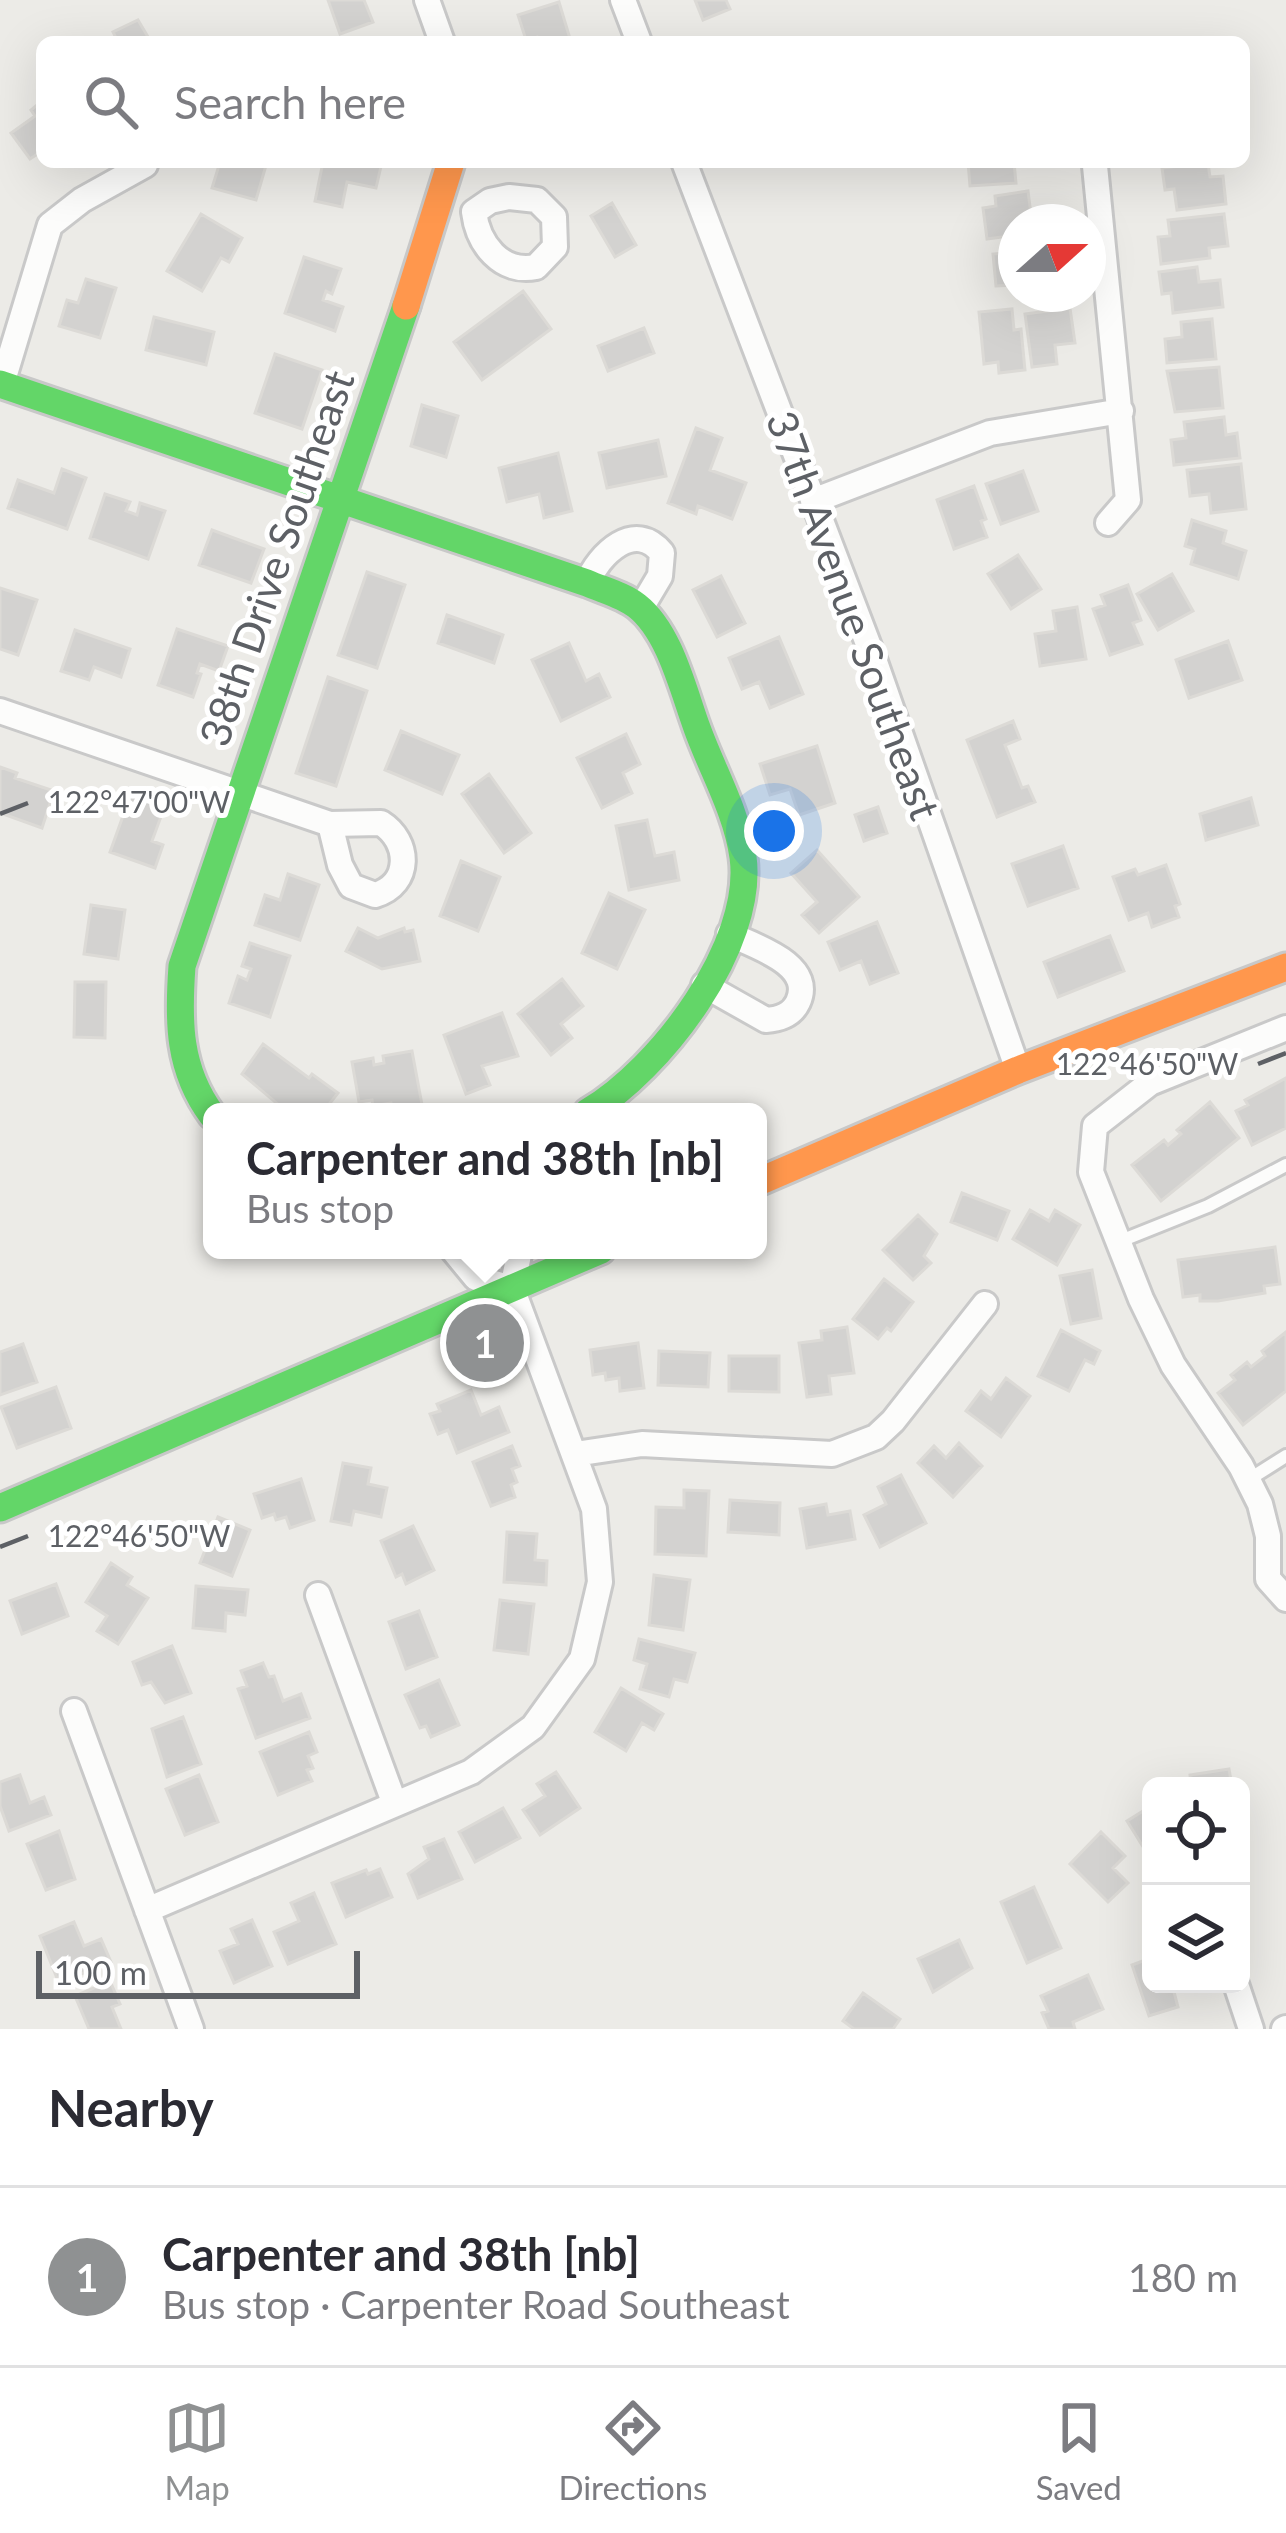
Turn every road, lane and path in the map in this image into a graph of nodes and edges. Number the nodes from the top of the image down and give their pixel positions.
1 (428, 0) edge
2 (623, 0) edge
3 (440, 36) edge
4 (637, 36) edge
5 (140, 168) edge
6 (450, 168) edge
7 (687, 168) edge
8 (1095, 168) edge
9 (443, 196) junction
10 (474, 212) dead end
11 (1, 384) edge
12 (1121, 411) junction
13 (813, 500) junction
14 (340, 501) junction
15 (1108, 523) dead end
16 (587, 583) junction
17 (641, 608) junction
18 (0, 711) edge
19 (241, 794) junction
20 (330, 824) dead end
21 (729, 934) junction
22 (1286, 967) edge
23 (704, 985) junction
24 (1286, 1028) edge
25 (1018, 1070) junction
26 (605, 1103) edge
27 (203, 1105) edge
28 (1286, 1165) edge
29 (767, 1178) edge
30 (1118, 1242) junction
31 (460, 1259) edge
32 (518, 1259) edge
33 (580, 1259) edge
34 (512, 1288) junction
35 (985, 1304) dead end
36 (574, 1454) junction
37 (1286, 1456) edge
38 (1248, 1480) junction
39 (0, 1508) edge
40 (318, 1595) dead end
41 (1286, 1599) edge
42 (74, 1712) dead end
43 (394, 1802) junction
44 (147, 1910) junction
45 (1239, 1993) edge
46 (191, 2029) edge
47 (1250, 2029) edge

1 - 3 street
2 - 4 street
5 - 11 street
6 - 9 street, 38th Drive Southeast
7 - 13 street, 37th Avenue Southeast
8 - 12 street
9 - 10 street
9 - 14 street, 38th Drive Southeast
11 - 14 street
12 - 13 street
12 - 15 street
13 - 25 street, 37th Avenue Southeast
14 - 16 street
14 - 19 street, 38th Drive Southeast
16 - 17 street
16 - 17 street
17 - 21 street
18 - 19 street
19 - 20 street
19 - 27 street, 38th Drive Southeast
21 - 23 street
21 - 23 street
22 - 25 street
23 - 26 street
24 - 30 street
25 - 29 street
28 - 30 lane
30 - 38 street
31 - 34 street
32 - 34 street
33 - 34 street
34 - 36 street
34 - 39 street
35 - 36 street
36 - 43 street
37 - 38 lane
38 - 41 street
40 - 43 street
42 - 44 street
43 - 44 street
44 - 46 street
45 - 47 street

